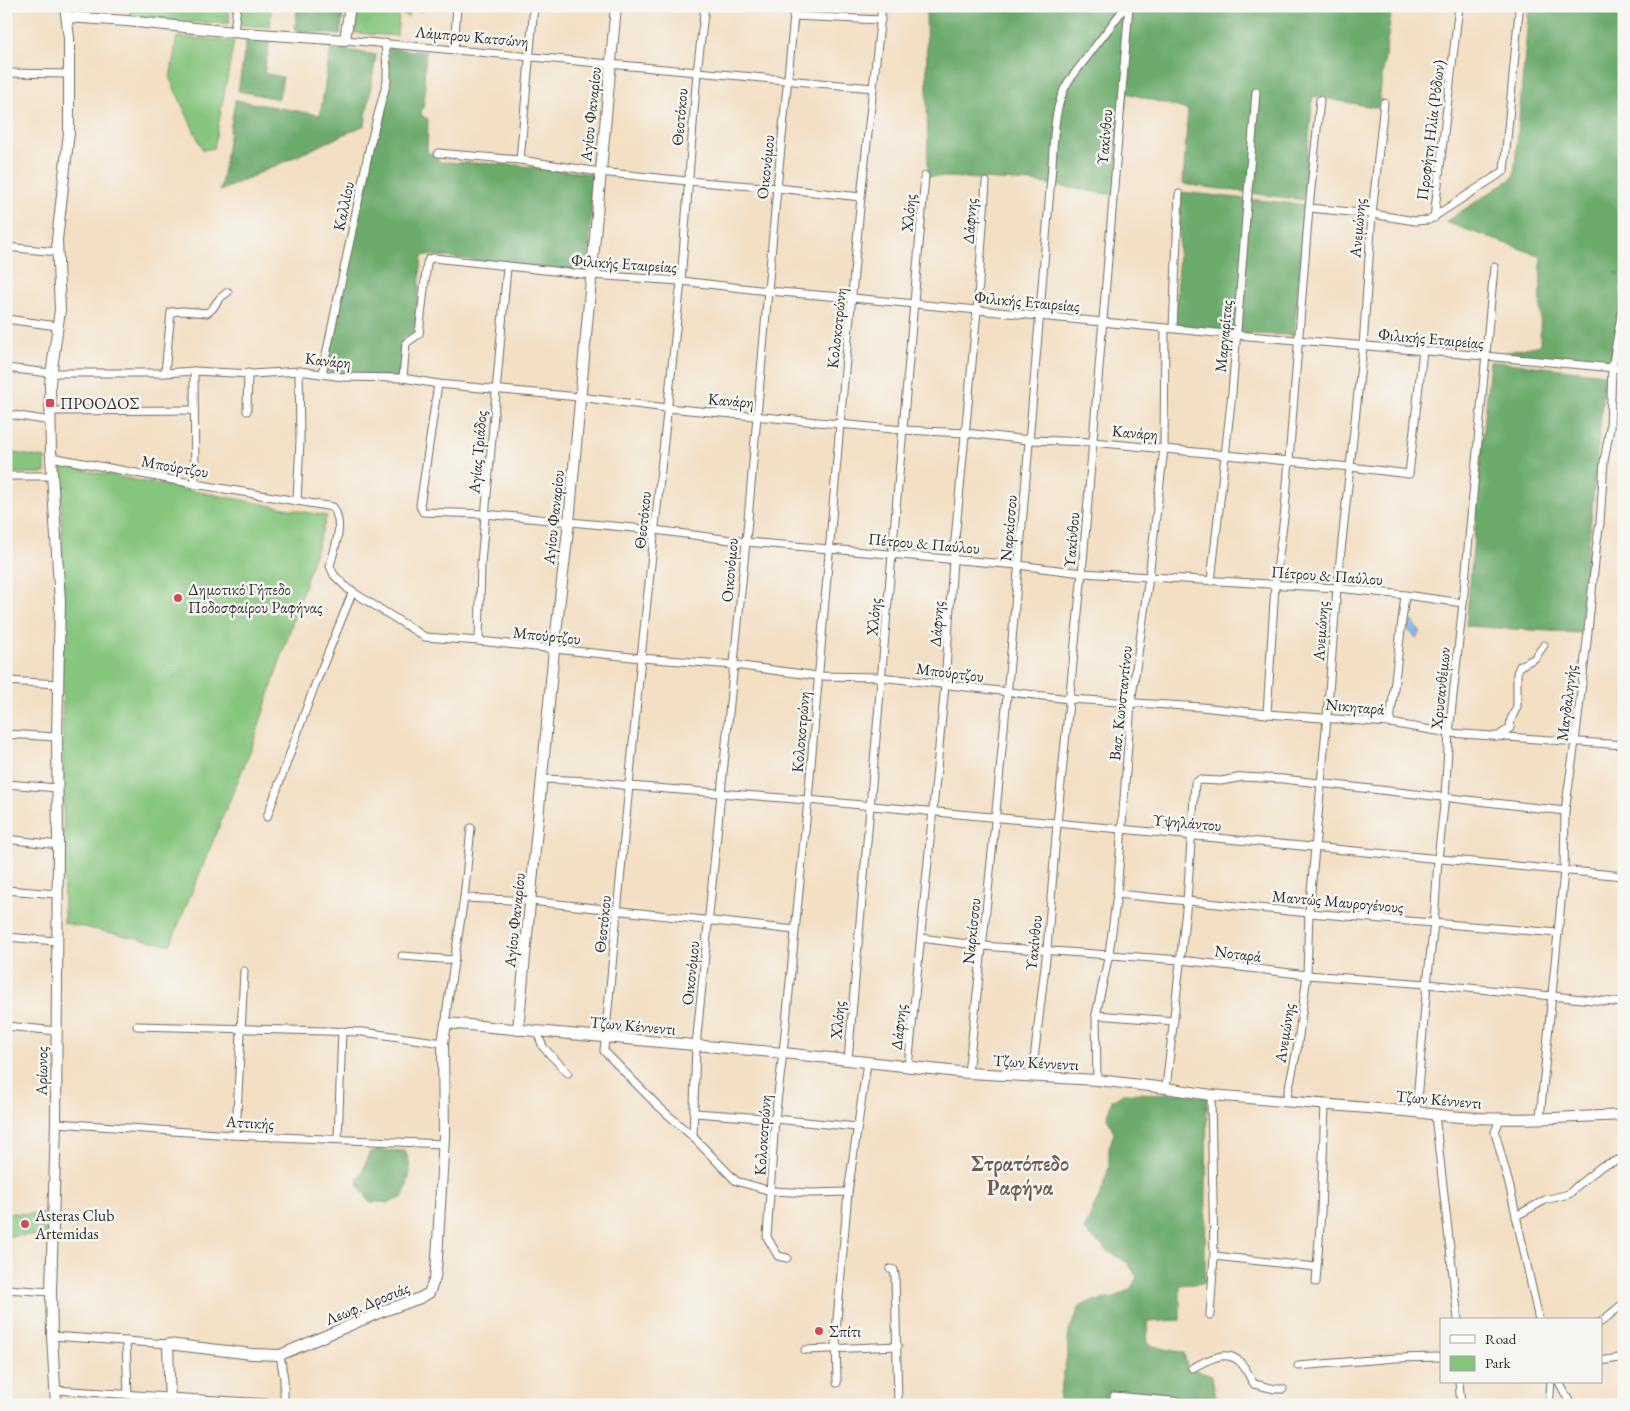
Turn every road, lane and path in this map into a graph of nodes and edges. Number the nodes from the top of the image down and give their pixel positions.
1 (65, 6) edge
2 (237, 6) edge
3 (350, 6) edge
4 (456, 6) edge
5 (534, 6) edge
6 (616, 6) edge
7 (705, 6) edge
8 (795, 6) edge
9 (882, 6) edge
10 (1128, 6) edge
11 (1458, 6) edge
12 (1518, 6) edge
13 (793, 16) junction
14 (67, 17) junction
15 (881, 20) junction
16 (234, 31) junction
17 (345, 40) junction
18 (385, 44) junction
19 (454, 50) junction
20 (530, 57) junction
21 (610, 64) junction
22 (6, 72) edge
23 (697, 72) junction
24 (69, 74) junction
25 (788, 80) junction
26 (873, 88) junction
27 (1256, 92) dead end
28 (1320, 100) dead end
29 (1384, 103) dead end
30 (438, 153) dead end
31 (520, 160) junction
32 (600, 172) junction
33 (925, 176) dead end
34 (687, 181) junction
35 (986, 182) dead end
36 (777, 188) junction
37 (1179, 194) dead end
38 (862, 197) junction
39 (1309, 208) junction
40 (1372, 214) junction
41 (1434, 218) junction
42 (6, 247) edge
43 (56, 252) junction
44 (507, 267) junction
45 (1494, 267) dead end
46 (590, 275) junction
47 (681, 281) junction
48 (228, 292) dead end
49 (768, 292) junction
50 (1624, 292) edge
51 (853, 298) junction
52 (914, 305) junction
53 (977, 311) junction
54 (1039, 317) junction
55 (6, 320) edge
56 (1103, 322) junction
57 (57, 326) junction
58 (1165, 328) junction
59 (1173, 328) junction
60 (1237, 335) junction
61 (1298, 340) junction
62 (1363, 346) junction
63 (1423, 350) junction
64 (1485, 356) junction
65 (6, 368) edge
66 (1612, 368) junction
67 (1624, 369) edge
68 (194, 371) junction
69 (299, 371) junction
70 (50, 373) junction
71 (165, 373) junction
72 (248, 373) junction
73 (322, 374) junction
74 (403, 378) junction
75 (438, 384) junction
76 (497, 390) junction
77 (579, 397) junction
78 (668, 408) junction
79 (194, 410) junction
80 (247, 410) dead end
81 (6, 414) edge
82 (51, 416) junction
83 (757, 416) junction
84 (840, 424) junction
85 (903, 430) junction
86 (966, 433) junction
87 (1029, 440) junction
88 (1093, 442) junction
89 (1164, 448) junction
90 (1225, 454) junction
91 (51, 457) junction
92 (1288, 460) junction
93 (1350, 467) junction
94 (6, 476) edge
95 (52, 476) junction
96 (195, 484) junction
97 (297, 501) junction
98 (486, 514) junction
99 (569, 522) junction
100 (655, 530) junction
101 (746, 542) junction
102 (829, 549) junction
103 (892, 554) junction
104 (953, 560) junction
105 (1018, 565) junction
106 (1082, 573) junction
107 (1149, 577) junction
108 (1211, 581) junction
109 (1275, 584) junction
110 (1337, 588) junction
111 (352, 591) junction
112 (1405, 595) junction
113 (1463, 603) junction
114 (479, 641) junction
115 (1544, 645) dead end
116 (554, 650) junction
117 (640, 658) junction
118 (734, 665) junction
119 (818, 676) junction
120 (881, 677) junction
121 (6, 681) edge
122 (59, 684) junction
123 (946, 685) junction
124 (1007, 693) junction
125 (1069, 698) junction
126 (1131, 703) junction
127 (1267, 714) junction
128 (1327, 718) junction
129 (1390, 723) junction
130 (1449, 733) junction
131 (6, 734) edge
132 (57, 737) junction
133 (1496, 737) junction
134 (1575, 742) junction
135 (1624, 745) edge
136 (542, 779) junction
137 (6, 784) edge
138 (1321, 784) junction
139 (629, 786) junction
140 (58, 788) junction
141 (722, 793) junction
142 (1445, 797) junction
143 (808, 800) junction
144 (870, 806) junction
145 (1565, 811) junction
146 (932, 812) junction
147 (268, 817) dead end
148 (996, 818) junction
149 (1057, 823) junction
150 (471, 828) dead end
151 (1122, 830) junction
152 (1192, 836) junction
153 (6, 840) edge
154 (58, 845) junction
155 (1315, 848) junction
156 (1438, 859) junction
157 (1564, 871) junction
158 (1624, 876) edge
159 (6, 890) edge
160 (57, 894) junction
161 (1117, 894) junction
162 (464, 898) junction
163 (531, 901) junction
164 (1187, 901) junction
165 (617, 910) junction
166 (1309, 913) junction
167 (709, 920) junction
168 (1434, 922) junction
169 (794, 930) junction
170 (1558, 933) junction
171 (6, 937) edge
172 (921, 938) junction
173 (56, 941) junction
174 (984, 946) junction
175 (1048, 950) junction
176 (1109, 954) junction
177 (402, 956) dead end
178 (454, 960) junction
179 (1181, 960) junction
180 (244, 971) dead end
181 (1307, 975) junction
182 (1427, 984) junction
183 (1551, 996) junction
184 (1624, 1003) edge
185 (1096, 1015) junction
186 (1174, 1021) junction
187 (446, 1023) junction
188 (6, 1026) edge
189 (137, 1026) dead end
190 (240, 1030) junction
191 (518, 1030) junction
192 (57, 1031) junction
193 (342, 1031) junction
194 (537, 1032) junction
195 (605, 1037) junction
196 (443, 1043) junction
197 (696, 1046) junction
198 (783, 1053) junction
199 (848, 1060) junction
200 (867, 1063) junction
201 (908, 1068) junction
202 (568, 1073) dead end
203 (968, 1074) junction
204 (1032, 1076) junction
205 (1097, 1080) junction
206 (1166, 1088) junction
207 (1211, 1095) junction
208 (1286, 1101) junction
209 (1325, 1104) junction
210 (1416, 1112) junction
211 (695, 1113) junction
212 (1435, 1115) junction
213 (1624, 1115) edge
214 (775, 1118) junction
215 (1540, 1118) junction
216 (1500, 1119) junction
217 (56, 1123) junction
218 (857, 1128) junction
219 (236, 1135) junction
220 (693, 1137) junction
221 (338, 1139) junction
222 (444, 1144) junction
223 (1624, 1158) edge
224 (771, 1191) junction
225 (848, 1192) junction
226 (1516, 1216) junction
227 (1214, 1256) junction
228 (787, 1258) dead end
229 (1316, 1267) junction
230 (890, 1269) dead end
231 (1316, 1282) dead end
232 (6, 1289) edge
233 (51, 1292) junction
234 (1624, 1303) edge
235 (1210, 1315) dead end
236 (1458, 1318) edge
237 (1539, 1318) edge
238 (1602, 1321) edge
239 (52, 1336) junction
240 (126, 1341) junction
241 (168, 1344) junction
242 (898, 1346) junction
243 (836, 1349) junction
244 (805, 1350) dead end
245 (280, 1355) junction
246 (1440, 1357) edge
247 (1624, 1357) edge
248 (1602, 1360) edge
249 (1298, 1366) dead end
250 (1192, 1368) dead end
251 (837, 1383) dead end
252 (1459, 1384) edge
253 (1551, 1384) edge
254 (1560, 1384) edge
255 (1283, 1388) dead end
256 (55, 1390) junction
257 (128, 1395) junction
258 (1114, 1396) dead end
259 (170, 1401) edge
260 (284, 1404) edge
261 (56, 1405) edge
262 (898, 1405) edge
263 (1217, 1405) edge
264 (1461, 1405) edge
265 (1549, 1405) edge
266 (1571, 1405) edge

1 - 14 street, Αρίωνος
2 - 16 street
3 - 17 street
4 - 19 street
5 - 20 street
6 - 21 street, Αγίου Φαναρίου
7 - 23 street, Θεοτόκου
8 - 13 street, Οικονόμου
9 - 15 street, Κολοκοτρώνη
10 - 54 street, Ναρκίσσου
10 - 56 street, Υακίνθου
11 - 41 street, Προφήτη Ηλία (Ρόδων)
12 - 41 street, Προφήτη Ηλία (Ρόδων)
13 - 15 street
13 - 25 street, Οικονόμου
14 - 16 street, Λάμπρου Κατσώνη
14 - 24 street, Αρίωνος
15 - 26 street, Κολοκοτρώνη
16 - 17 street, Λάμπρου Κατσώνη
17 - 18 street, Λάμπρου Κατσώνη
18 - 19 street, Λάμπρου Κατσώνη
18 - 73 street, Καλλίου
19 - 20 street, Λάμπρου Κατσώνη
20 - 21 street, Λάμπρου Κατσώνη
20 - 31 street
21 - 23 street, Λάμπρου Κατσώνη
21 - 32 street, Αγίου Φαναρίου
22 - 24 street
23 - 25 street, Λάμπρου Κατσώνη
23 - 34 street, Θεοτόκου
24 - 43 street, Αρίωνος
25 - 26 street, Λάμπρου Κατσώνη
25 - 36 street, Οικονόμου
26 - 38 street, Κολοκοτρώνη
27 - 60 street, Μαργαρίτας
28 - 39 street
29 - 40 street, Ανεμώνης
30 - 31 street
31 - 32 street
32 - 34 street
32 - 46 street, Αγίου Φαναρίου
33 - 52 street, Χλόης
34 - 36 street
34 - 47 street, Θεοτόκου
35 - 53 street, Δάφνης
36 - 38 street
36 - 49 street, Οικονόμου
37 - 59 street
38 - 51 street, Κολοκοτρώνη
39 - 40 street
39 - 61 street
40 - 41 street
40 - 62 street, Ανεμώνης
42 - 43 street
43 - 57 street, Αρίωνος
44 - 46 street, Φιλικής Εταιρείας
44 - 74 street, Φιλικής Εταιρείας
44 - 76 street, Αγίας Τριάδος
45 - 64 street, Χρυσανθέμων
46 - 47 street, Φιλικής Εταιρείας
46 - 77 street, Αγίου Φαναρίου
47 - 49 street, Φιλικής Εταιρείας
47 - 78 street, Θεοτόκου
48 - 71 street
49 - 51 street, Φιλικής Εταιρείας
49 - 83 street, Οικονόμου
50 - 66 street, Μαγδαληνής
51 - 52 street, Φιλικής Εταιρείας
51 - 84 street, Κολοκοτρώνη
52 - 53 street, Φιλικής Εταιρείας
52 - 85 street, Χλόης
53 - 54 street, Φιλικής Εταιρείας
53 - 86 street, Δάφνης
54 - 56 street, Φιλικής Εταιρείας
54 - 87 street, Ναρκίσσου
55 - 57 street
56 - 58 street, Φιλικής Εταιρείας
56 - 88 street, Υακίνθου
57 - 70 street, Αρίωνος
58 - 59 street, Φιλικής Εταιρείας
58 - 89 street, Βασ. Κωνσταντίνου
59 - 60 street, Φιλικής Εταιρείας
60 - 61 street, Φιλικής Εταιρείας
60 - 90 street, Μαργαρίτας
61 - 62 street, Φιλικής Εταιρείας
61 - 92 street
62 - 63 street, Φιλικής Εταιρείας
62 - 93 street, Ανεμώνης
63 - 64 street, Φιλικής Εταιρείας
63 - 93 street, Κανάρη
64 - 66 street, Φιλικής Εταιρείας
64 - 113 street, Χρυσανθέμων
65 - 70 street, Κανάρη
66 - 67 street, Φιλικής Εταιρείας
66 - 134 street, Μαγδαληνής
68 - 71 street, Κανάρη
68 - 72 street, Κανάρη
68 - 79 street
69 - 72 street, Κανάρη
69 - 73 street, Κανάρη
69 - 97 street
70 - 71 street, Κανάρη
70 - 82 street, Αρίωνος
72 - 80 street
73 - 74 street, Κανάρη
74 - 75 street, Κανάρη
75 - 76 street, Κανάρη
75 - 98 street, Πέτρου & Παύλου
76 - 77 street, Κανάρη
76 - 98 street, Αγίας Τριάδος
77 - 78 street, Κανάρη
77 - 99 street, Αγίου Φαναρίου
78 - 83 street, Κανάρη
78 - 100 street, Θεοτόκου
79 - 82 street
79 - 96 street
81 - 82 street
82 - 91 street, Αρίωνος
83 - 84 street, Κανάρη
83 - 101 street, Οικονόμου
84 - 85 street, Κανάρη
84 - 102 street, Κολοκοτρώνη
85 - 86 street, Κανάρη
85 - 103 street, Χλόης
86 - 87 street, Κανάρη
86 - 104 street, Δάφνης
87 - 88 street, Κανάρη
87 - 105 street, Ναρκίσσου
88 - 89 street, Κανάρη
88 - 106 street, Υακίνθου
89 - 90 street, Κανάρη
89 - 107 street, Βασ. Κωνσταντίνου
90 - 92 street, Κανάρη
90 - 108 street, Μαργαρίτας
91 - 95 street, Αρίωνος
91 - 96 street, Μπούρτζου
92 - 93 street, Κανάρη
92 - 109 street
93 - 110 street, Ανεμώνης
94 - 95 street
95 - 122 street, Αρίωνος
96 - 97 street, Μπούρτζου
97 - 111 street, Μπούρτζου
98 - 99 street, Πέτρου & Παύλου
98 - 114 street, Αγίας Τριάδος
99 - 100 street, Πέτρου & Παύλου
99 - 116 street, Αγίου Φαναρίου
100 - 101 street, Πέτρου & Παύλου
100 - 117 street, Θεοτόκου
101 - 102 street, Πέτρου & Παύλου
101 - 118 street, Οικονόμου
102 - 103 street, Πέτρου & Παύλου
102 - 119 street, Κολοκοτρώνη
103 - 104 street, Πέτρου & Παύλου
103 - 120 street, Χλόης
104 - 105 street, Πέτρου & Παύλου
104 - 123 street, Δάφνης
105 - 106 street, Πέτρου & Παύλου
105 - 124 street, Ναρκίσσου
106 - 107 street, Πέτρου & Παύλου
106 - 125 street, Υακίνθου
107 - 108 street, Πέτρου & Παύλου
107 - 126 street, Βασ. Κωνσταντίνου
108 - 109 street, Πέτρου & Παύλου
109 - 110 street, Πέτρου & Παύλου
109 - 127 street
110 - 112 street, Πέτρου & Παύλου
110 - 128 street, Ανεμώνης
111 - 114 street, Μπούρτζου
111 - 147 street
112 - 113 street, Πέτρου & Παύλου
112 - 129 street
113 - 130 street, Χρυσανθέμων
114 - 116 street, Μπούρτζου
115 - 133 street
116 - 117 street, Μπούρτζου
116 - 136 street, Αγίου Φαναρίου
117 - 118 street, Μπούρτζου
117 - 139 street, Θεοτόκου
118 - 119 street, Μπούρτζου
118 - 141 street, Οικονόμου
119 - 120 street, Μπούρτζου
119 - 143 street, Κολοκοτρώνη
120 - 123 street, Μπούρτζου
120 - 144 street, Χλόης
121 - 122 street
122 - 132 street, Αρίωνος
123 - 124 street, Μπούρτζου
123 - 146 street, Δάφνης
124 - 125 street, Μπούρτζου
124 - 148 street, Ναρκίσσου
125 - 126 street, Μπούρτζου
125 - 149 street, Υακίνθου
126 - 127 street, Νικηταρά
126 - 151 street, Βασ. Κωνσταντίνου
127 - 128 street, Νικηταρά
128 - 129 street, Νικηταρά
128 - 138 street, Ανεμώνης
129 - 130 street, Νικηταρά
130 - 133 street, Νικηταρά
130 - 142 street, Χρυσανθέμων
131 - 132 street
132 - 140 street, Αρίωνος
133 - 134 street, Νικηταρά
134 - 135 street, Νικηταρά
134 - 145 street, Μαγδαληνής
136 - 139 street, Υψηλάντου
136 - 163 street, Αγίου Φαναρίου
137 - 140 street
138 - 142 street
138 - 152 street
138 - 155 street, Ανεμώνης
139 - 141 street, Υψηλάντου
139 - 165 street, Θεοτόκου
140 - 154 street, Αρίωνος
141 - 143 street, Υψηλάντου
141 - 167 street, Οικονόμου
142 - 145 street
142 - 156 street, Χρυσανθέμων
143 - 144 street, Υψηλάντου
143 - 169 street, Κολοκοτρώνη
144 - 146 street, Υψηλάντου
144 - 199 street, Χλόης
145 - 157 street, Μαγδαληνής
146 - 148 street, Υψηλάντου
146 - 172 street, Δάφνης
148 - 149 street, Υψηλάντου
148 - 174 street, Ναρκίσσου
149 - 151 street, Υψηλάντου
149 - 175 street, Υακίνθου
150 - 162 street
151 - 152 street, Υψηλάντου
151 - 161 street, Βασ. Κωνσταντίνου
152 - 155 street, Υψηλάντου
152 - 164 street
153 - 154 street
154 - 160 street, Αρίωνος
155 - 156 street, Υψηλάντου
155 - 166 street, Ανεμώνης
156 - 157 street, Υψηλάντου
156 - 168 street, Χρυσανθέμων
157 - 158 street, Υψηλάντου
157 - 170 street, Μαγδαληνής
159 - 160 street
160 - 173 street, Αρίωνος
161 - 164 street, Μαντώς Μαυρογένους
161 - 176 street, Βασ. Κωνσταντίνου
162 - 163 street
162 - 178 street
163 - 165 street
163 - 191 street, Αγίου Φαναρίου
164 - 166 street, Μαντώς Μαυρογένους
164 - 179 street
165 - 167 street
165 - 195 street, Θεοτόκου
166 - 168 street, Μαντώς Μαυρογένους
166 - 181 street, Ανεμώνης
167 - 169 street
167 - 197 street, Οικονόμου
168 - 170 street, Μαντώς Μαυρογένους
168 - 182 street, Χρυσανθέμων
169 - 198 street, Κολοκοτρώνη
170 - 183 street, Μαγδαληνής
171 - 173 street
172 - 174 street, Νοταρά
172 - 201 street, Δάφνης
173 - 192 street, Αρίωνος
174 - 175 street, Νοταρά
174 - 203 street, Ναρκίσσου
175 - 176 street, Νοταρά
175 - 204 street, Υακίνθου
176 - 179 street, Νοταρά
176 - 185 street, Βασ. Κωνσταντίνου
177 - 178 street
178 - 187 street
179 - 181 street, Νοταρά
179 - 186 street
180 - 190 street
181 - 182 street, Νοταρά
181 - 208 street, Ανεμώνης
182 - 183 street, Νοταρά
182 - 210 street, Χρυσανθέμων
183 - 184 street, Νοταρά
183 - 215 street, Μαγδαληνής
185 - 186 street
185 - 205 street, Βασ. Κωνσταντίνου
186 - 206 street
187 - 191 street, Τζων Κέννεντι
187 - 196 street, Λεωφ. Δροσιάς
188 - 192 street
189 - 190 street
190 - 193 street
190 - 219 street
191 - 194 street, Τζων Κέννεντι
192 - 217 street, Αρίωνος
193 - 196 street
193 - 221 street
194 - 195 street, Τζων Κέννεντι
194 - 202 street
195 - 197 street, Τζων Κέννεντι
195 - 220 street
196 - 222 street, Λεωφ. Δροσιάς
197 - 198 street, Τζων Κέννεντι
197 - 211 street, Οικονόμου
198 - 199 street, Τζων Κέννεντι
198 - 214 street, Κολοκοτρώνη
199 - 200 street, Τζων Κέννεντι
200 - 201 street, Τζων Κέννεντι
200 - 218 street
201 - 203 street, Τζων Κέννεντι
203 - 204 street, Τζων Κέννεντι
204 - 205 street, Τζων Κέννεντι
205 - 206 street, Τζων Κέννεντι
206 - 207 street, Τζων Κέννεντι
207 - 208 street, Τζων Κέννεντι
207 - 227 street
208 - 209 street, Τζων Κέννεντι
209 - 210 street, Τζων Κέννεντι
209 - 229 street
210 - 212 street, Τζων Κέννεντι
211 - 214 street
211 - 220 street, Οικονόμου
212 - 216 street, Τζων Κέννεντι
212 - 236 street
213 - 215 street, Τζων Κέννεντι
214 - 218 street
214 - 224 street, Κολοκοτρώνη
215 - 216 street, Τζων Κέννεντι
216 - 226 street
217 - 219 street, Αττικής
217 - 233 street, Αρίωνος
218 - 225 street
219 - 221 street, Αττικής
220 - 224 street
221 - 222 street, Αττικής
222 - 245 street, Λεωφ. Δροσιάς
223 - 226 street
224 - 225 street
224 - 228 street, Κολοκοτρώνη
225 - 243 street
226 - 237 street
227 - 229 street
227 - 235 street
229 - 231 street
230 - 242 street
232 - 233 street
233 - 239 street, Αρίωνος
234 - 238 street
239 - 240 street
239 - 256 street, Αρίωνος
240 - 241 street
240 - 257 street
241 - 245 street, Λεωφ. Δροσιάς
241 - 259 street
242 - 243 street
242 - 262 street
243 - 244 street
243 - 251 street
245 - 260 street
246 - 249 street
247 - 248 street
250 - 255 street
252 - 264 street
253 - 265 street
254 - 266 street
256 - 257 street
256 - 261 street, Αρίωνος
257 - 259 street
258 - 263 street
259 - 260 street

